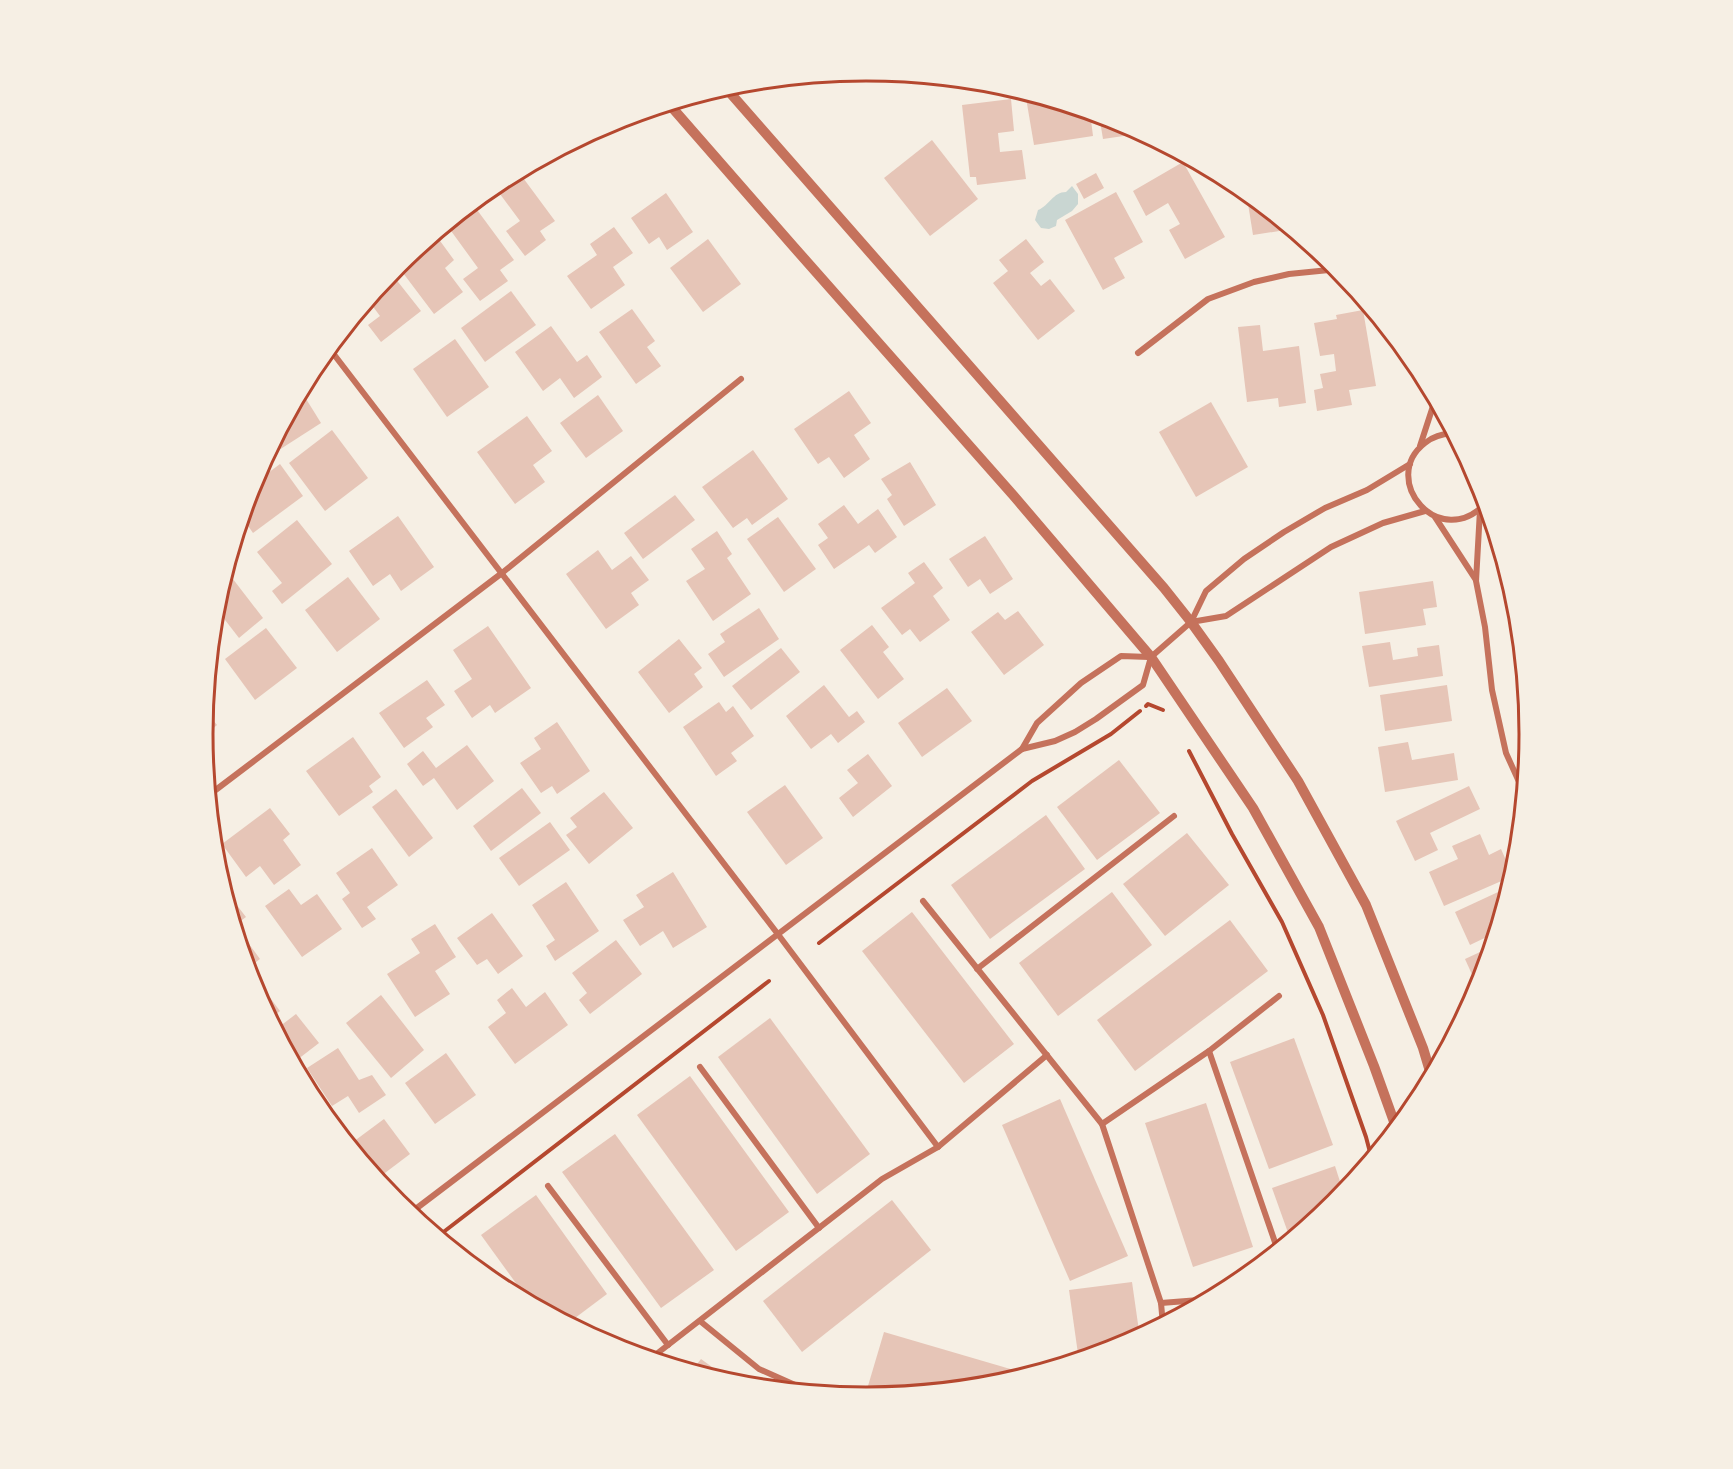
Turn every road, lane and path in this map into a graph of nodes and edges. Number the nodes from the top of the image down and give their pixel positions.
1 (732, 95) edge
2 (674, 110) edge
3 (1326, 270) edge
4 (1138, 352) dead end
5 (334, 356) edge
6 (741, 379) dead end
7 (1432, 409) edge
8 (1447, 434) edge
9 (1420, 447) junction
10 (1410, 464) junction
11 (1480, 510) joint
12 (1425, 511) junction
13 (1435, 517) junction
14 (502, 573) junction
15 (1476, 580) junction
16 (1191, 622) junction
17 (1151, 657) junction
18 (1166, 712) dead end
19 (1186, 746) dead end
20 (1022, 748) junction
21 (1518, 782) edge
22 (215, 789) edge
23 (1174, 816) dead end
24 (923, 901) dead end
25 (777, 933) junction
26 (819, 943) dead end
27 (978, 969) junction
28 (769, 981) dead end
29 (1279, 996) dead end
30 (1209, 1051) junction
31 (1047, 1055) junction
32 (700, 1067) dead end
33 (1429, 1067) edge
34 (1394, 1120) edge
35 (1102, 1124) junction
36 (938, 1147) junction
37 (1370, 1151) edge
38 (548, 1186) dead end
39 (416, 1208) edge
40 (819, 1228) junction
41 (443, 1232) edge
42 (1275, 1244) edge
43 (1192, 1301) edge
44 (1161, 1303) junction
45 (1162, 1317) edge
46 (700, 1321) junction
47 (668, 1345) junction
48 (657, 1353) edge
49 (787, 1383) edge

1 - 16 street
2 - 17 street
3 - 4 street
5 - 14 street
6 - 14 street
7 - 9 street
8 - 9 street
9 - 10 street
10 - 12 street
10 - 16 street
11 - 13 street
11 - 15 street
12 - 13 street
12 - 16 street
13 - 15 street
14 - 22 street
14 - 25 street
15 - 21 street
16 - 17 street
16 - 33 street
17 - 20 street
17 - 20 street
17 - 34 street
18 - 26 path
19 - 37 path
20 - 25 street
23 - 27 street
24 - 27 street
25 - 36 street
25 - 39 street
27 - 31 street
28 - 41 path
29 - 30 street
30 - 35 street
30 - 42 street
31 - 35 street
31 - 36 street
32 - 40 street
35 - 44 street
36 - 40 street
38 - 47 street
40 - 46 street
43 - 44 street
44 - 45 street
46 - 47 street
46 - 49 street
47 - 48 street

